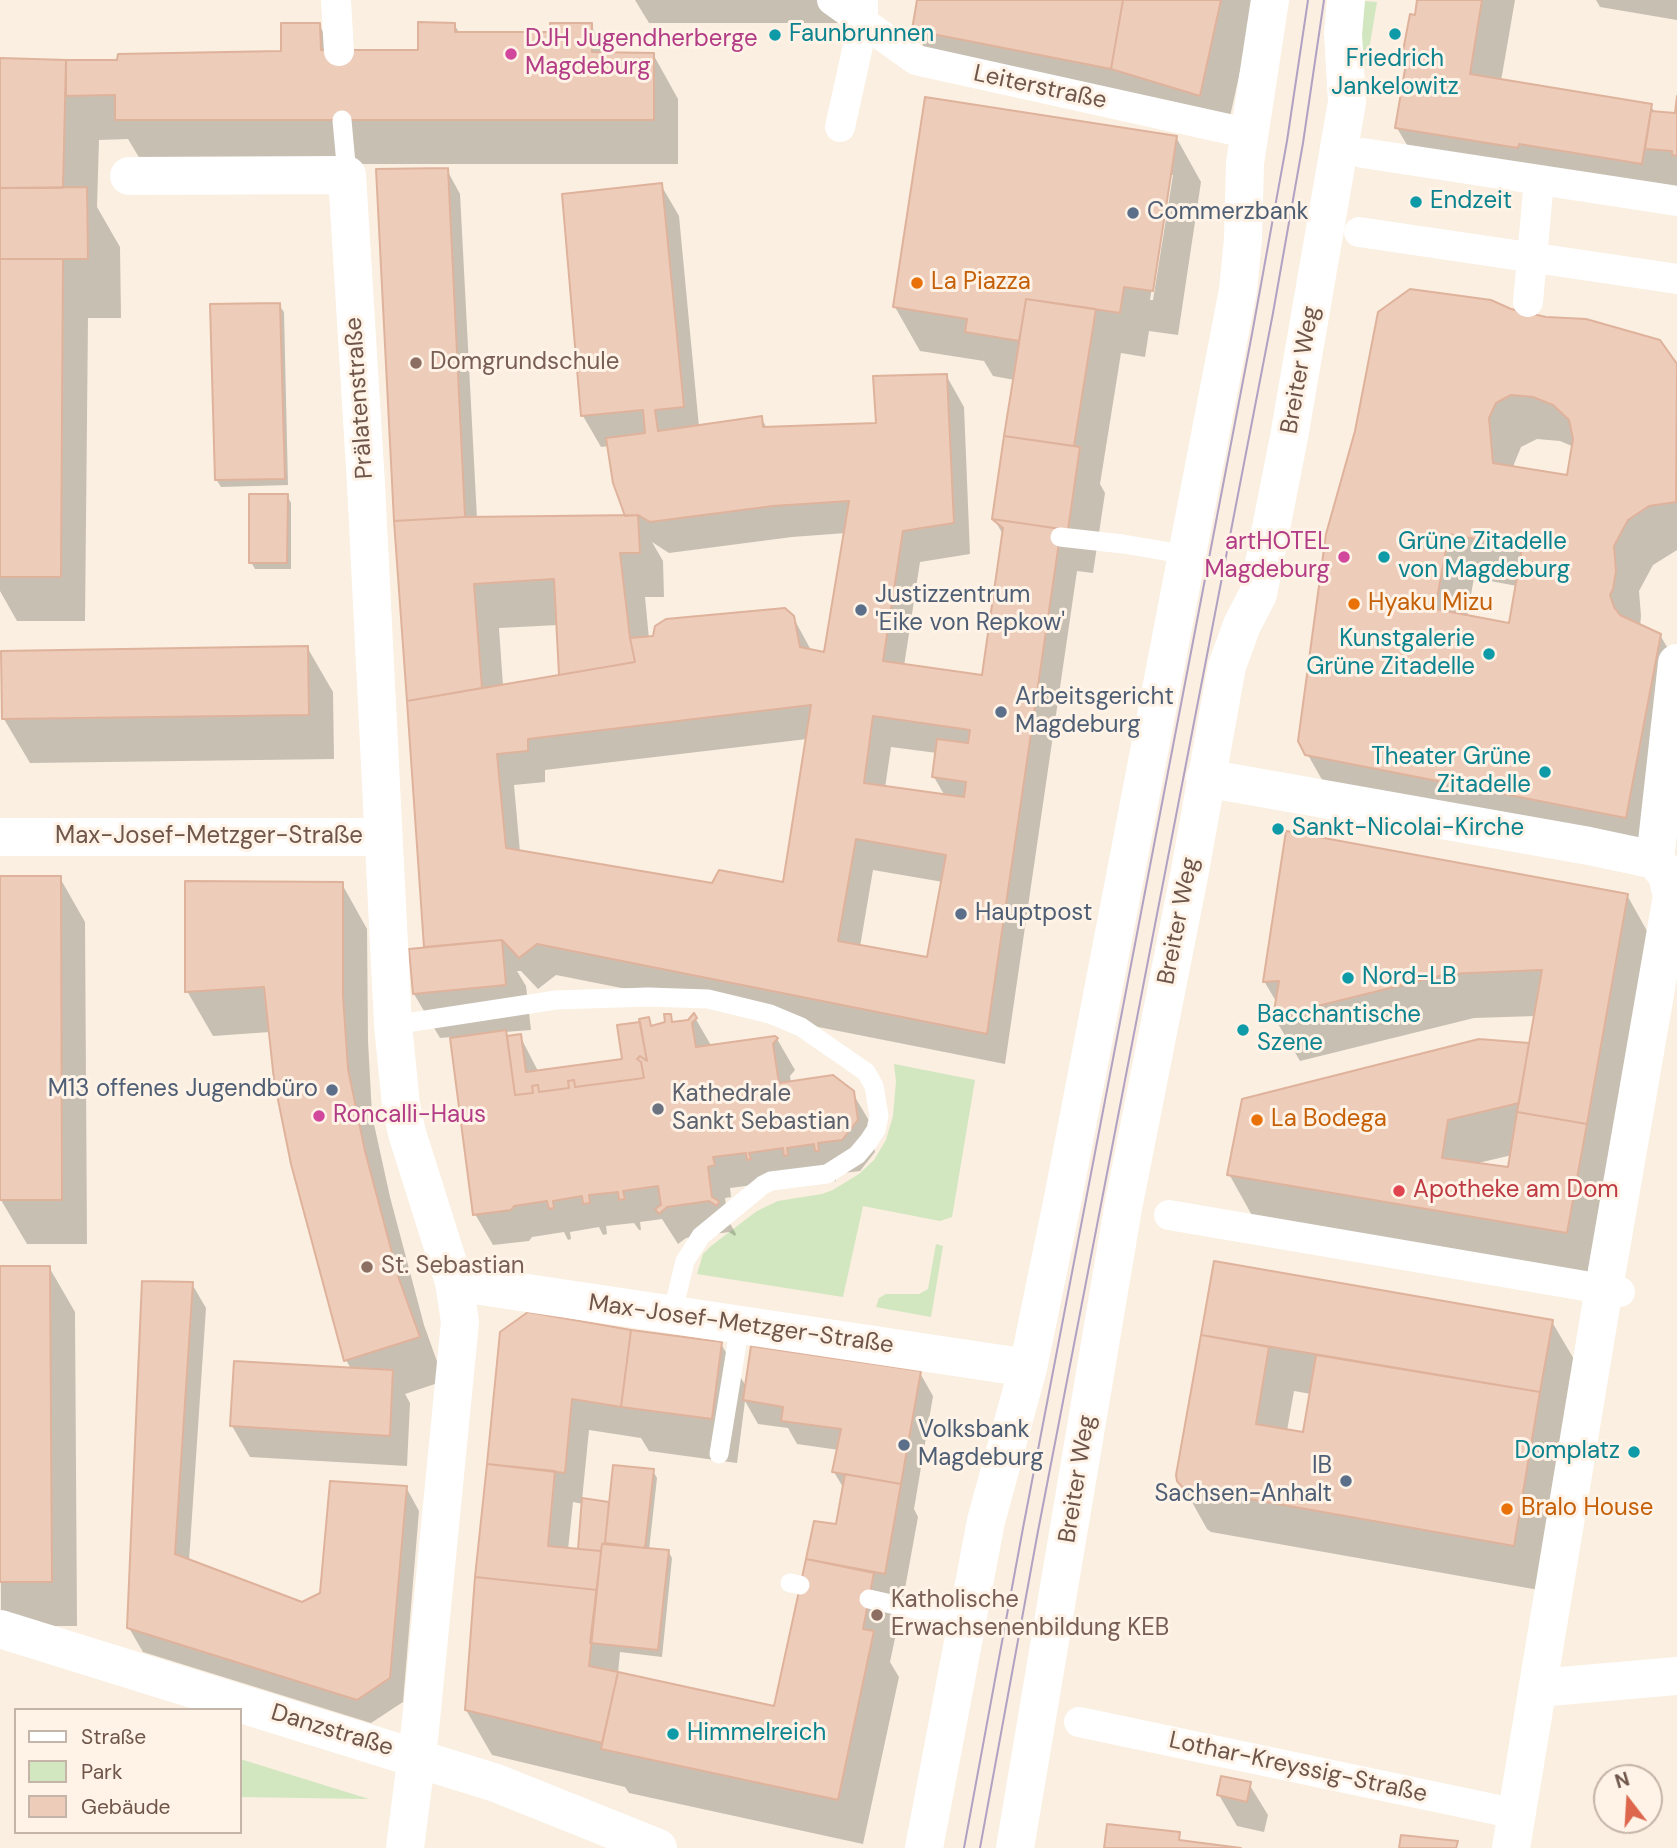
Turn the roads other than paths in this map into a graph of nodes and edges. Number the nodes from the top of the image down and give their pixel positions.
1 (335, 0) edge
2 (832, 0) edge
3 (1270, 0) edge
4 (1346, 0) edge
5 (863, 11) edge
6 (339, 51) dead end
7 (342, 120) dead end
8 (840, 127) dead end
9 (1228, 129) dead end
10 (1363, 153) dead end
11 (347, 175) junction
12 (130, 176) dead end
13 (1539, 180) junction
14 (1677, 201) edge
15 (1359, 232) dead end
16 (1532, 256) junction
17 (1677, 279) edge
18 (1528, 302) dead end
19 (1060, 537) dead end
20 (1188, 555) junction
21 (1677, 663) edge
22 (1205, 778) junction
23 (383, 836) junction
24 (0, 837) edge
25 (1655, 860) junction
26 (1675, 896) edge
27 (393, 1025) junction
28 (1169, 1215) dead end
29 (454, 1282) junction
30 (1612, 1290) junction
31 (672, 1315) junction
32 (740, 1325) junction
33 (1028, 1368) junction
34 (719, 1454) dead end
35 (869, 1599) dead end
36 (966, 1622) junction
37 (0, 1629) edge
38 (1677, 1676) edge
39 (1538, 1688) junction
40 (1080, 1722) dead end
41 (417, 1758) junction
42 (1514, 1831) edge
43 (405, 1848) edge
44 (658, 1848) edge
45 (924, 1848) edge
46 (1015, 1848) edge

1 - 6 street
2 - 5 street, Leiterstraße
3 - 20 street
4 - 22 street, Breiter Weg
5 - 8 street
5 - 9 street, Leiterstraße
7 - 11 lane
10 - 13 street
11 - 12 street
11 - 23 street, Prälatenstraße
13 - 14 street
13 - 16 street
15 - 16 street
16 - 17 street
16 - 18 street
19 - 20 lane
20 - 33 street
21 - 25 street
22 - 25 street
22 - 46 street, Breiter Weg
23 - 24 street, Max-Josef-Metzger-Straße
23 - 27 street, Max-Josef-Metzger-Straße
25 - 26 street
26 - 30 street
27 - 29 street, Max-Josef-Metzger-Straße
27 - 31 lane
28 - 30 street
29 - 31 street, Max-Josef-Metzger-Straße
29 - 41 street, Max-Josef-Metzger-Straße
30 - 39 street
31 - 32 street, Max-Josef-Metzger-Straße
32 - 33 street, Max-Josef-Metzger-Straße
32 - 34 lane
33 - 36 street
35 - 36 lane
36 - 45 street
37 - 41 street, Danzstraße
38 - 39 street
39 - 42 street
40 - 42 street, Lothar-Kreyssig-Straße
41 - 43 street, Max-Josef-Metzger-Straße
41 - 44 street, Danzstraße

